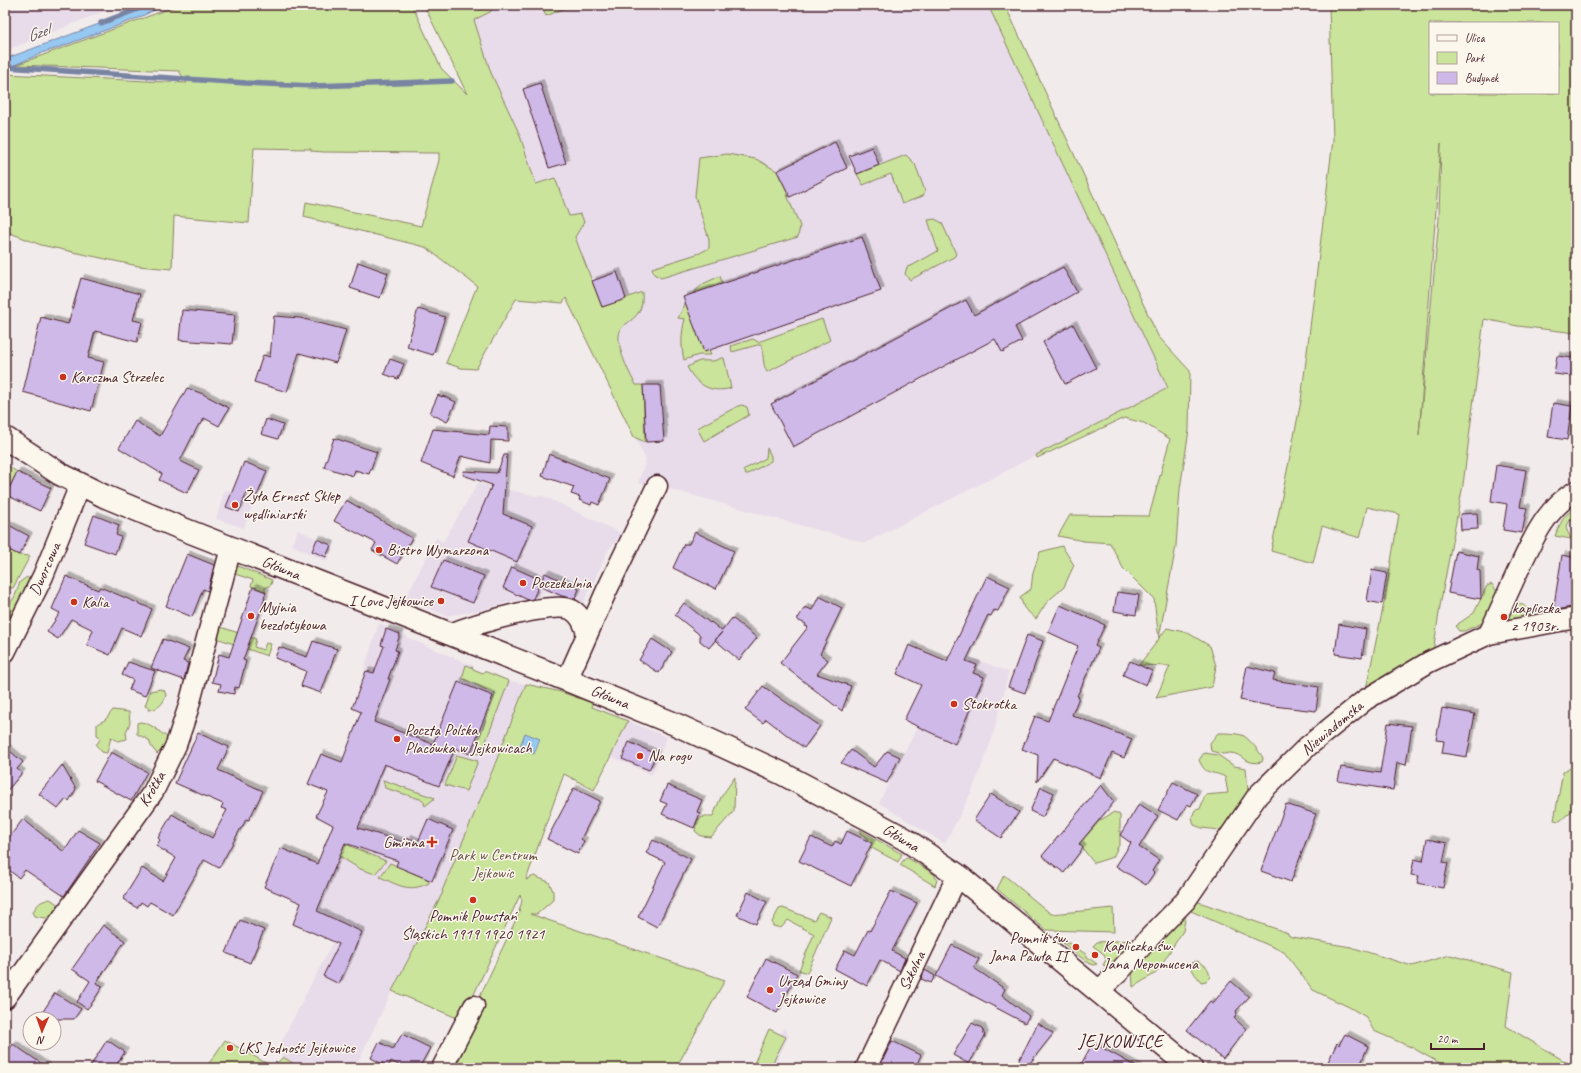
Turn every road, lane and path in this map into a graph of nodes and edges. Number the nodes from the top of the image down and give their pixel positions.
1 (5, 438) edge
2 (80, 485) junction
3 (657, 486) dead end
4 (1576, 491) edge
5 (232, 548) junction
6 (1576, 618) edge
7 (587, 633) junction
8 (450, 634) junction
9 (1489, 634) junction
10 (5, 652) edge
11 (567, 680) junction
12 (959, 876) junction
13 (1098, 991) junction
14 (5, 998) edge
15 (474, 1006) dead end
16 (442, 1068) edge
17 (866, 1068) edge
18 (1190, 1068) edge

1 - 2 street, Główna
2 - 5 street, Główna
2 - 10 street, Dworcowa
3 - 7 street
4 - 9 street
5 - 8 street, Główna
5 - 14 street, Krótka
6 - 9 street, Niewiadomska
7 - 8 street
7 - 11 street
8 - 11 street, Główna
9 - 13 street, Niewiadomska
11 - 12 street, Główna
12 - 13 street, Główna
12 - 17 street, Szkolna
13 - 18 street, Główna
15 - 16 street

